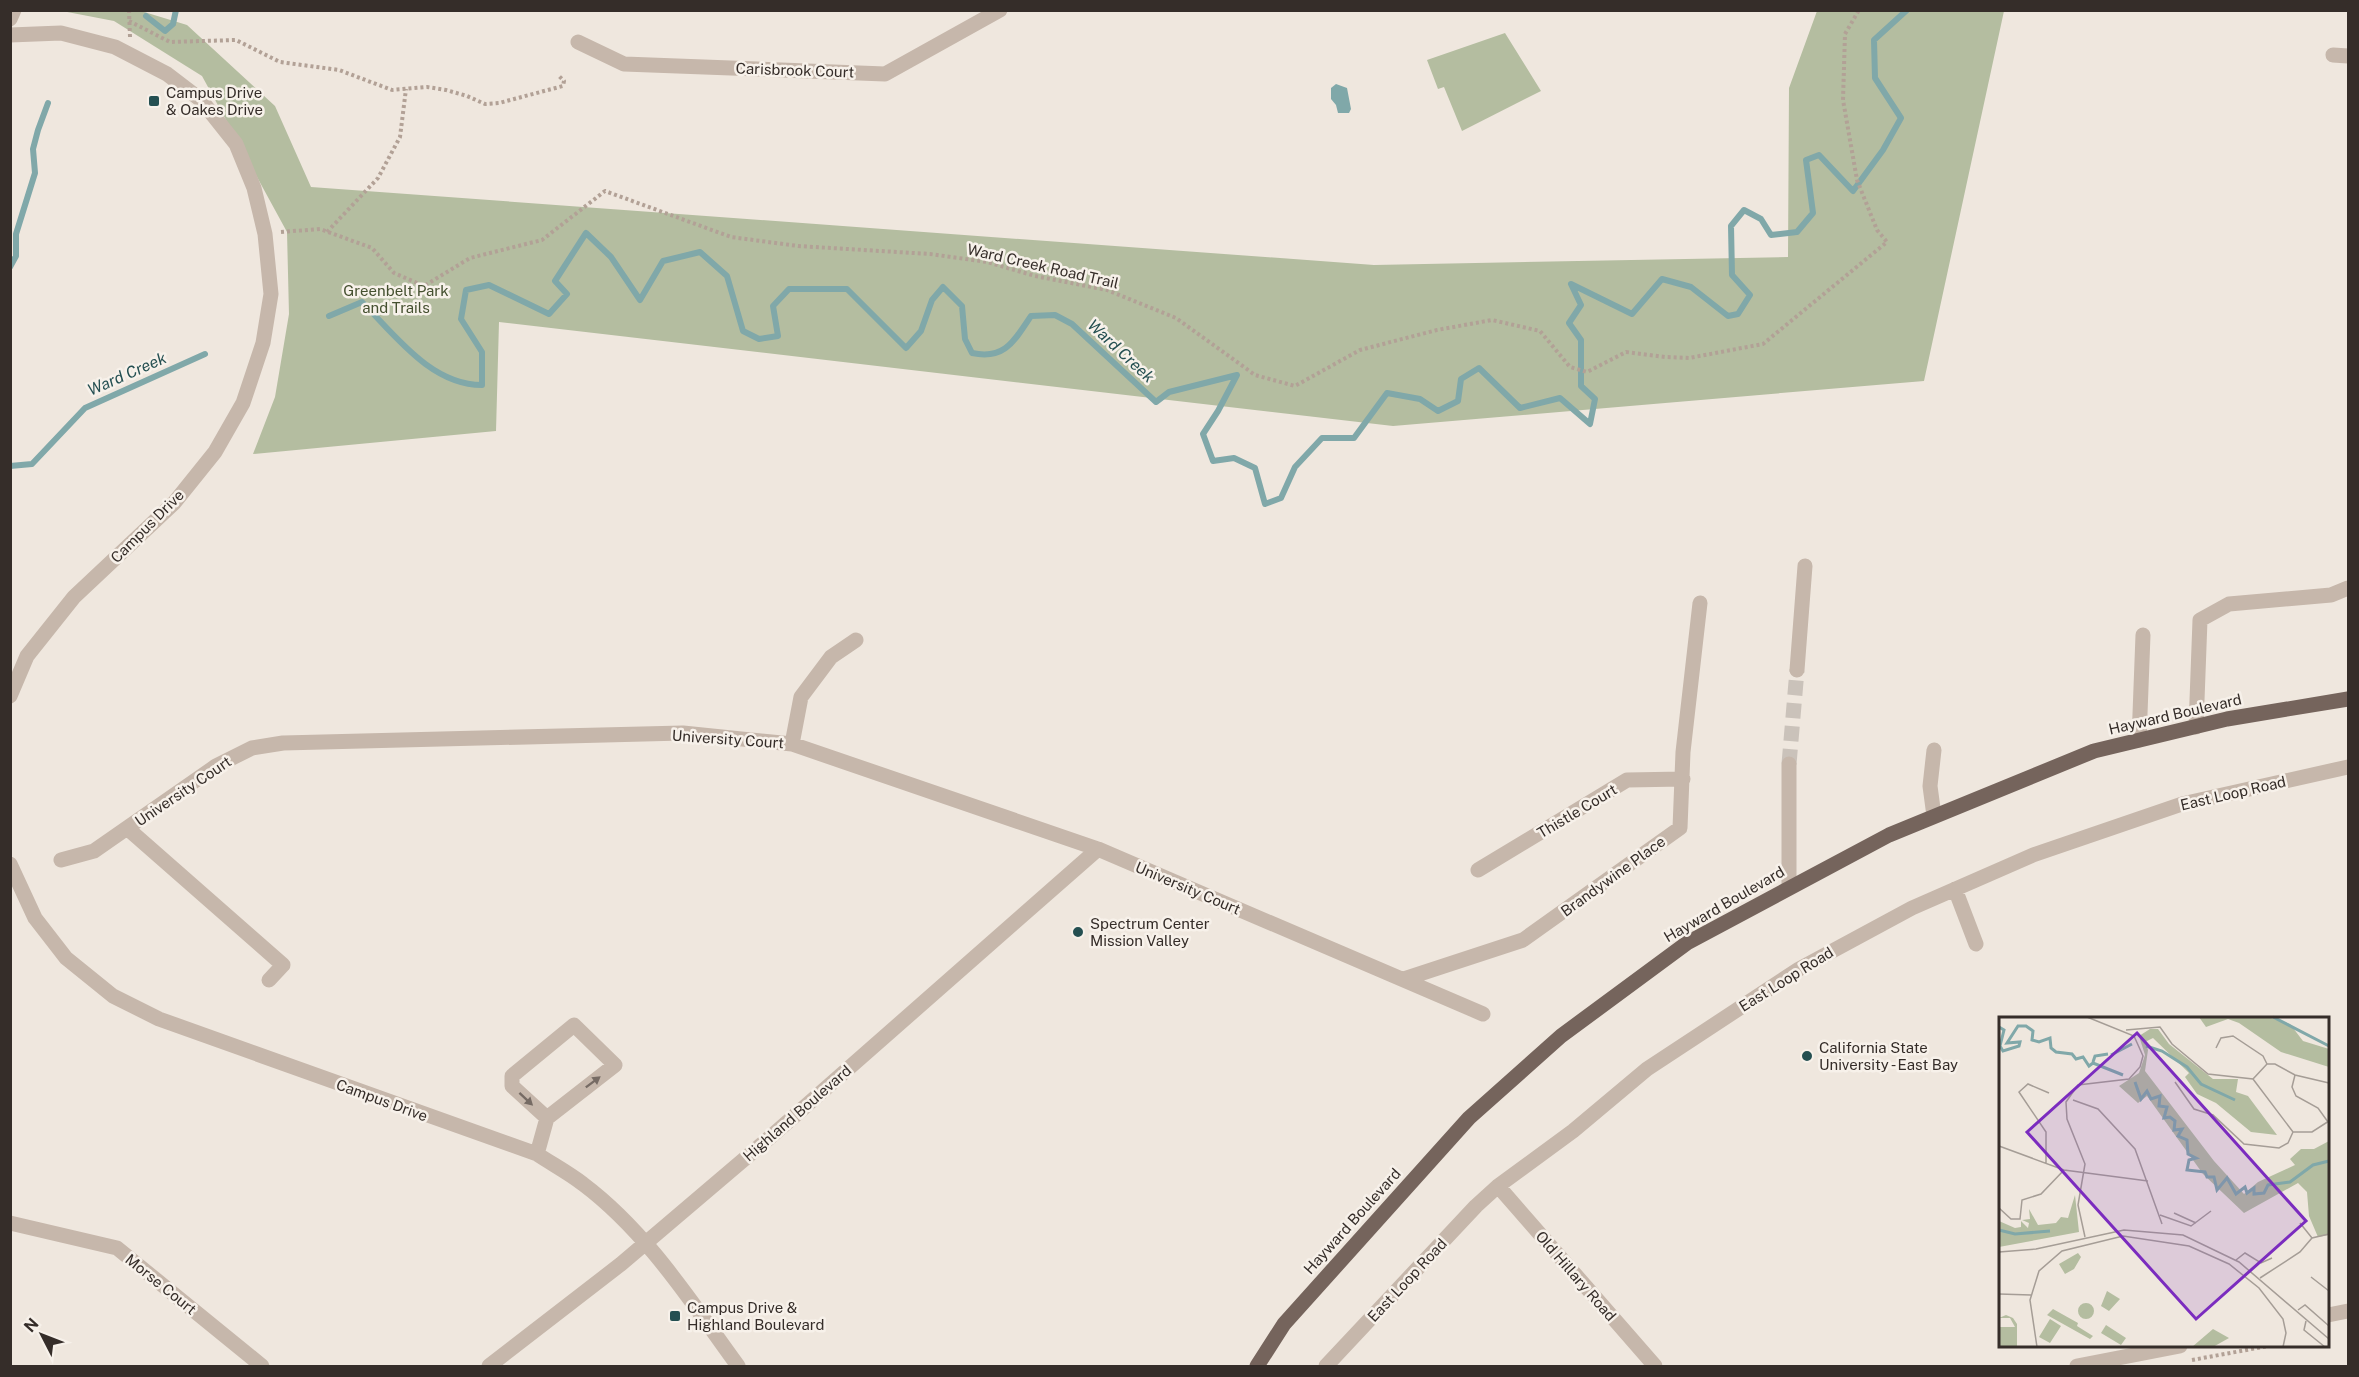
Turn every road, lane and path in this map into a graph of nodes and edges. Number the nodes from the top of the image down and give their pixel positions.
1 (14, 10) edge
2 (1000, 10) edge
3 (1860, 10) edge
4 (10, 19) edge
5 (129, 21) dead end
6 (10, 35) edge
7 (578, 42) dead end
8 (559, 76) dead end
9 (406, 89) junction
10 (327, 232) junction
11 (265, 234) junction
12 (1805, 566) dead end
13 (2349, 588) edge
14 (1700, 603) dead end
15 (2143, 635) dead end
16 (856, 640) dead end
17 (1797, 670) tunnel mouth
18 (10, 696) edge
19 (2349, 699) edge
20 (2196, 727) junction
21 (2139, 740) junction
22 (792, 744) junction
23 (1934, 750) dead end
24 (1789, 764) tunnel mouth
25 (2349, 767) edge
26 (1683, 779) junction
27 (1934, 816) junction
28 (128, 828) junction
29 (1098, 849) junction
30 (62, 860) dead end
31 (10, 864) edge
32 (1478, 870) dead end
33 (1790, 887) junction
34 (1955, 889) junction
35 (1976, 944) dead end
36 (1404, 979) junction
37 (269, 980) dead end
38 (1483, 1014) dead end
39 (547, 1118) junction
40 (537, 1154) junction
41 (1498, 1186) junction
42 (10, 1223) edge
43 (645, 1243) junction
44 (2349, 1311) edge
45 (2329, 1316) edge
46 (2175, 1347) edge
47 (2262, 1347) edge
48 (2190, 1360) dead end
49 (495, 1365) edge
50 (262, 1366) edge
51 (738, 1366) edge
52 (1257, 1366) edge
53 (1326, 1366) edge
54 (1655, 1366) edge
55 (2077, 1366) edge

1 - 4 street
2 - 7 street, Carisbrook Court
3 - 10 path, Ward Creek Road Trail
5 - 9 path
6 - 11 street, Campus Drive
8 - 9 path
9 - 10 path
10 - 11 path, Ward Creek Road Trail
11 - 18 street, Campus Drive
12 - 17 street
13 - 20 street
14 - 26 street, Brandywine Place
15 - 21 street
16 - 22 street
19 - 20 main road, Hayward Boulevard
20 - 21 main road, Hayward Boulevard
21 - 27 main road, Hayward Boulevard
22 - 28 street, University Court
22 - 29 street, University Court
23 - 27 street
24 - 33 street
25 - 34 street, East Loop Road
26 - 32 street, Thistle Court
26 - 36 street, Brandywine Place
27 - 33 main road, Hayward Boulevard
28 - 30 street, University Court
28 - 37 street
29 - 36 street, University Court
29 - 43 street, Highland Boulevard
31 - 40 street, Campus Drive
33 - 52 main road, Hayward Boulevard
34 - 35 street
34 - 41 street, East Loop Road
36 - 38 street, University Court
39 -> 39 street
39 - 40 street
40 - 43 street, Campus Drive
41 - 53 street, East Loop Road
41 - 54 street, Old Hillary Road
42 - 50 street, Morse Court
43 - 49 street, Highland Boulevard
43 - 51 street, Campus Drive
44 - 45 street
46 - 55 street
47 - 48 path

